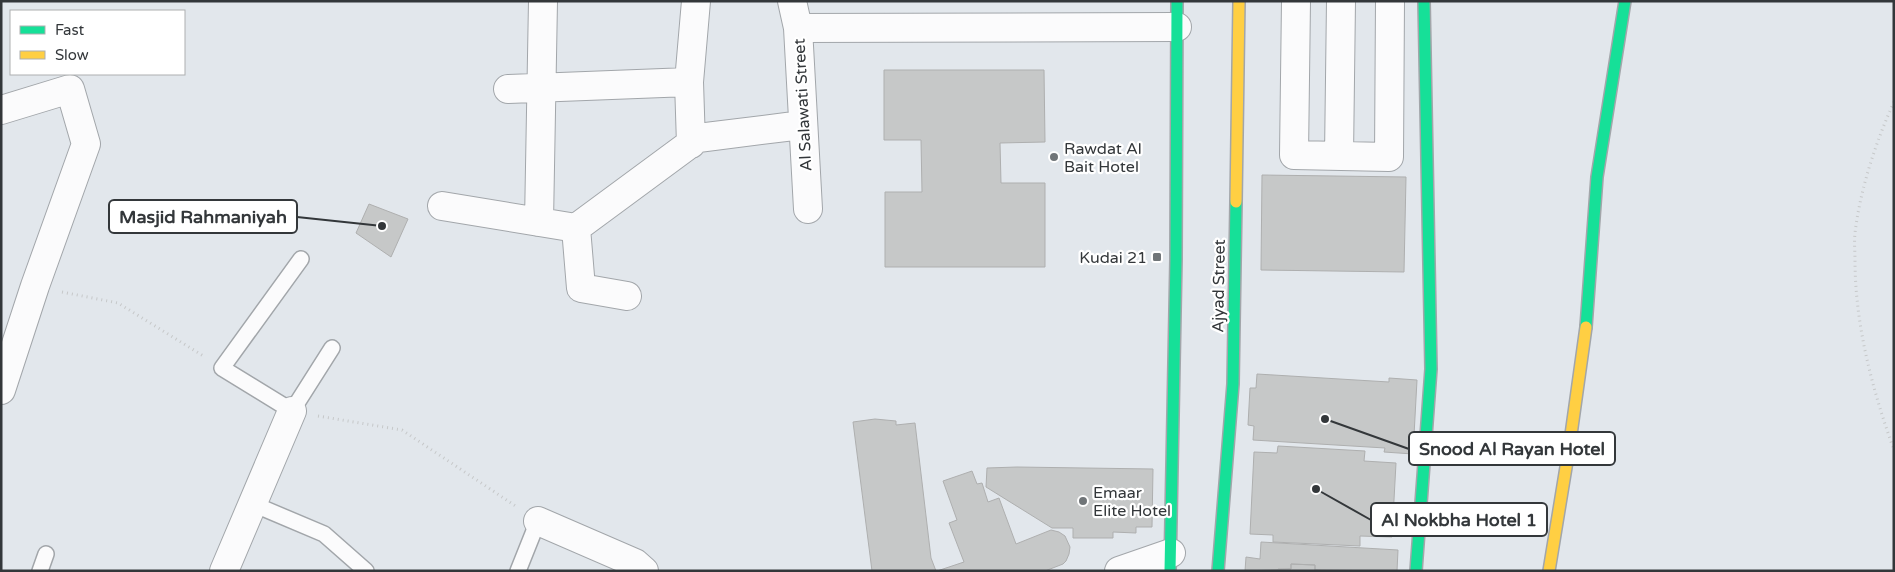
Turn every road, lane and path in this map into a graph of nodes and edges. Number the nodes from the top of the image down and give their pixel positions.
1 (543, 1) edge
2 (696, 1) edge
3 (792, 1) edge
4 (1238, 1) edge
5 (1296, 1) edge
6 (1341, 1) edge
7 (1390, 1) edge
8 (1424, 1) edge
9 (1625, 1) edge
10 (1177, 14) edge
11 (798, 28) junction
12 (689, 82) junction
13 (541, 88) junction
14 (508, 89) dead end
15 (1894, 102) edge
16 (1, 110) edge
17 (802, 125) junction
18 (691, 144) junction
19 (1339, 156) junction
20 (442, 206) dead end
21 (808, 209) dead end
22 (539, 222) junction
23 (576, 228) junction
24 (301, 259) dead end
25 (35, 286) junction
26 (627, 296) dead end
27 (332, 348) dead end
28 (222, 368) junction
29 (1, 390) edge
30 (292, 411) junction
31 (1894, 450) edge
32 (253, 504) junction
33 (538, 521) junction
34 (46, 554) dead end
35 (1170, 562) edge
36 (40, 571) edge
37 (224, 571) edge
38 (366, 571) edge
39 (518, 571) edge
40 (644, 571) edge
41 (1119, 571) edge
42 (1218, 571) edge
43 (1416, 571) edge
44 (1549, 571) edge

1 - 13 street
2 - 12 street
3 - 11 street, Al Salawati Street
4 - 42 street, Ajyad Street
5 - 19 street
6 - 19 street
7 - 19 street
8 - 43 street
9 - 44 street
10 - 11 street
10 - 35 street
11 - 17 street, Al Salawati Street
12 - 13 street
12 - 18 street
13 - 14 street
13 - 22 street
15 - 31 path
16 - 25 street
17 - 18 street
17 - 21 street, Al Salawati Street
18 - 23 street
20 - 22 street
22 - 23 street
23 - 26 street
24 - 28 lane
25 - 28 path
25 - 29 street
27 - 30 lane
28 - 30 lane
30 - 32 street
30 - 33 path
32 - 37 street
32 - 38 lane
33 - 39 lane
33 - 40 street
34 - 36 lane
35 - 41 street

